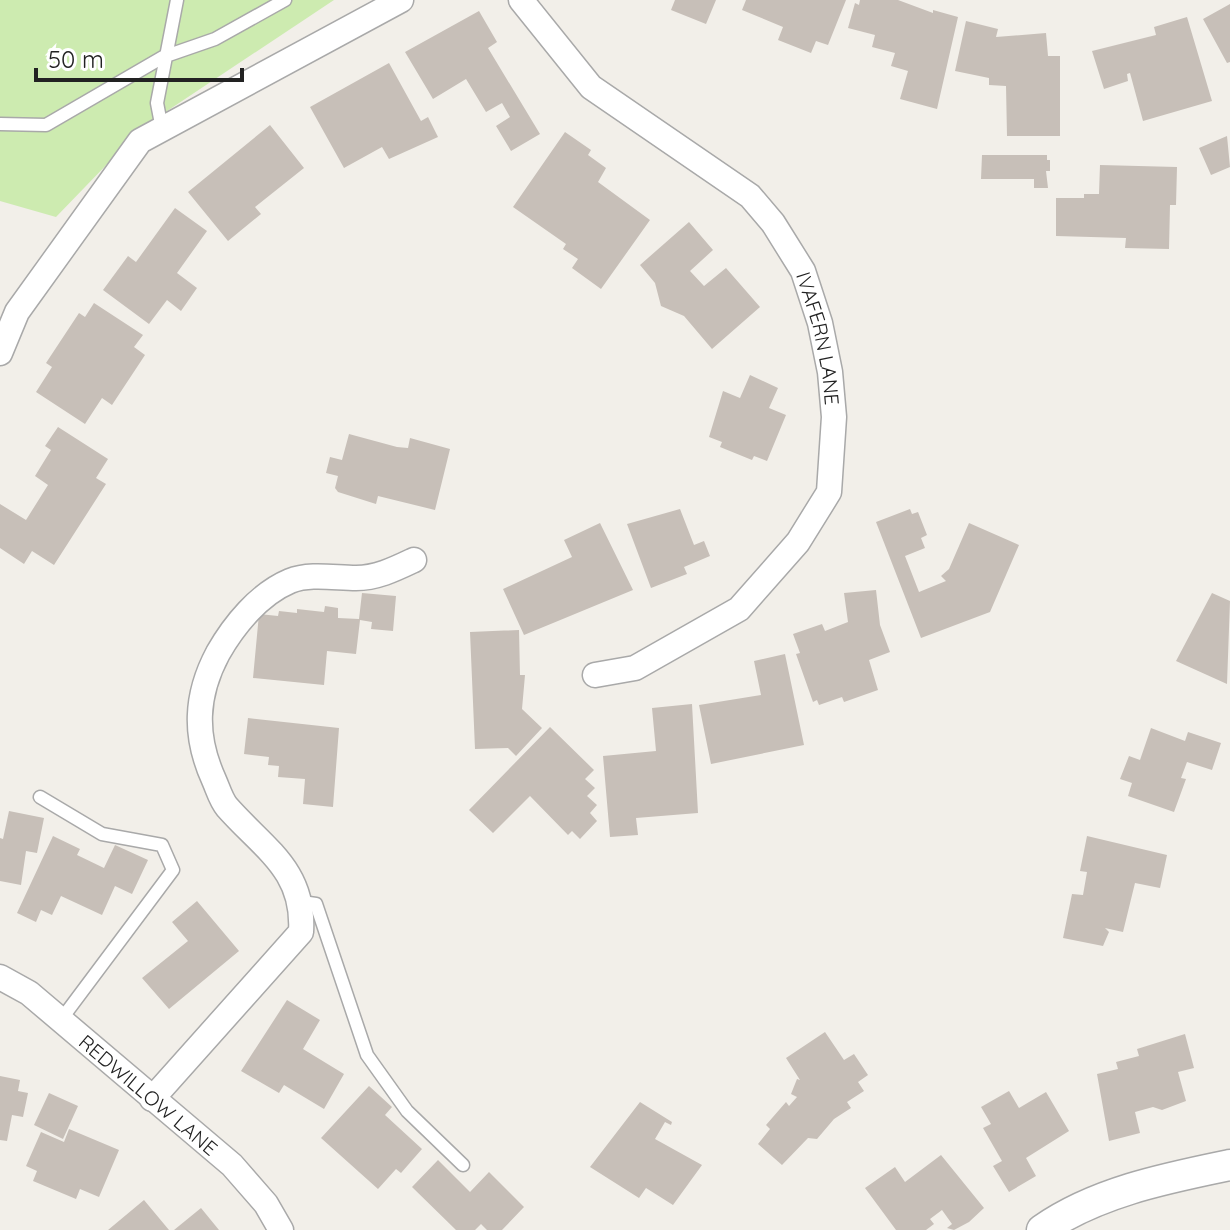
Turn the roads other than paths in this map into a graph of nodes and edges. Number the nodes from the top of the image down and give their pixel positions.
1 (177, 0) edge
2 (285, 0) edge
3 (401, 0) edge
4 (521, 0) edge
5 (163, 57) junction
6 (0, 124) edge
7 (162, 129) junction
8 (0, 353) edge
9 (414, 560) dead end
10 (595, 675) dead end
11 (40, 797) dead end
12 (302, 902) junction
13 (0, 977) edge
14 (60, 1021) junction
15 (152, 1099) junction
16 (463, 1165) dead end
17 (1230, 1165) edge
18 (281, 1230) edge
19 (1042, 1230) edge

1 - 5 lane
2 - 5 lane
3 - 7 street
4 - 10 street, IVAFERN LANE
5 - 6 lane
5 - 7 lane
7 - 8 street
9 - 12 street
11 - 14 lane
12 - 15 street
12 - 16 lane
13 - 14 street, REDWILLOW LANE
14 - 15 street, REDWILLOW LANE
15 - 18 street, REDWILLOW LANE
17 - 19 street

